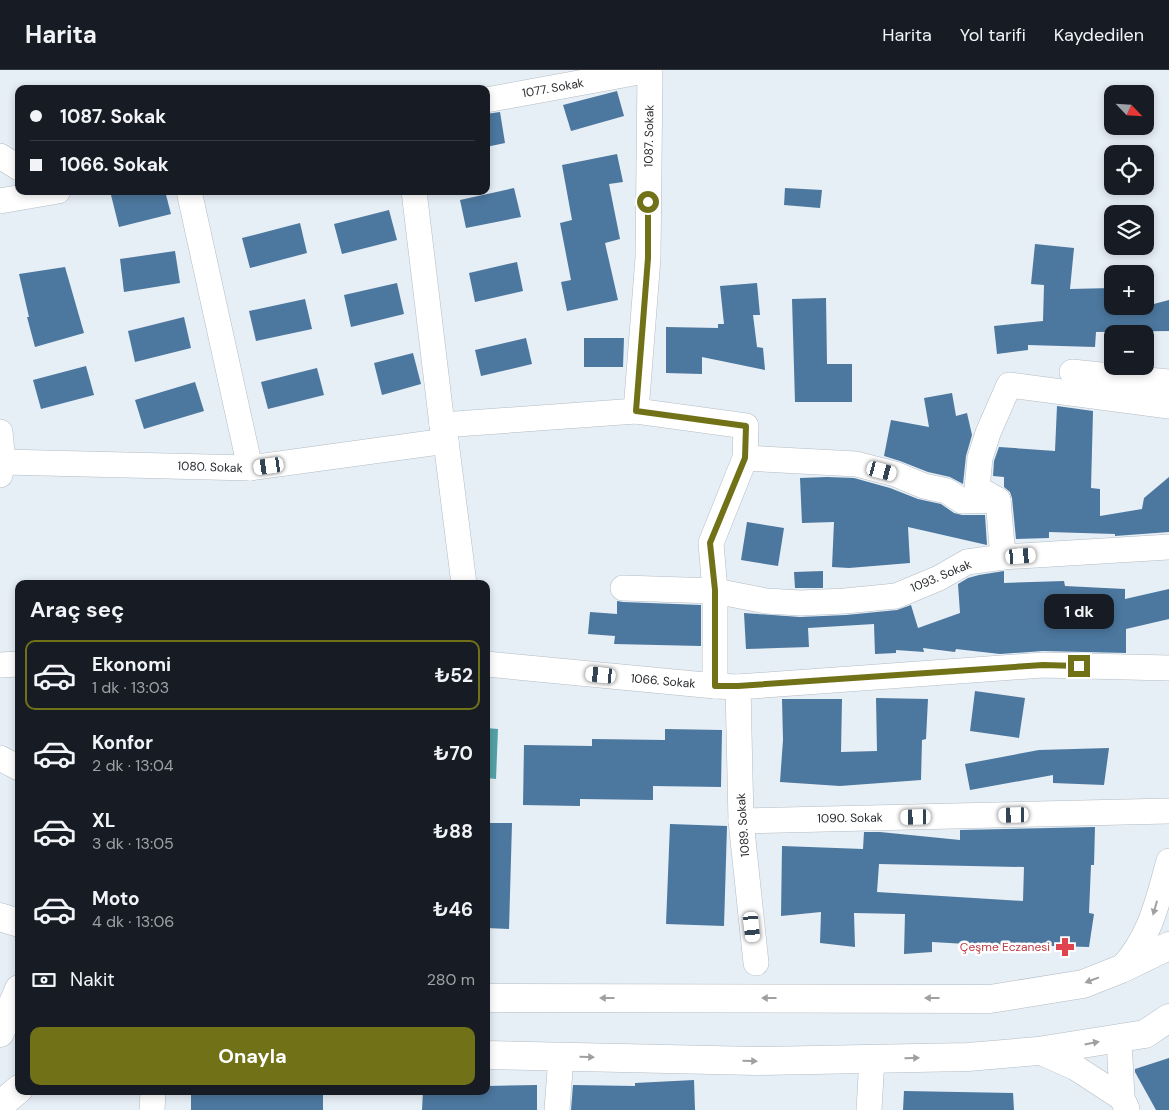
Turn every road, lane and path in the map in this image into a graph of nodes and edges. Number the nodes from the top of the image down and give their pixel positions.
1 (650, 70) edge
2 (490, 99) edge
3 (0, 156) edge
4 (15, 165) edge
5 (32, 195) edge
6 (190, 195) edge
7 (414, 195) edge
8 (0, 200) edge
9 (1072, 372) dead end
10 (1169, 382) edge
11 (1169, 406) edge
12 (636, 411) junction
13 (0, 432) edge
14 (444, 433) junction
15 (745, 458) junction
16 (2, 468) edge
17 (250, 468) junction
18 (998, 500) junction
19 (1169, 547) edge
20 (1003, 557) junction
21 (463, 580) edge
22 (623, 588) dead end
23 (715, 590) junction
24 (15, 664) edge
25 (490, 664) edge
26 (0, 665) edge
27 (1169, 668) edge
28 (727, 686) junction
29 (0, 758) edge
30 (15, 766) edge
31 (1169, 811) edge
32 (742, 821) junction
33 (1169, 861) edge
34 (1169, 946) edge
35 (756, 963) dead end
36 (1121, 969) junction
37 (0, 976) edge
38 (15, 981) edge
39 (15, 998) edge
40 (490, 998) edge
41 (1169, 1018) edge
42 (0, 1033) edge
43 (1144, 1036) edge
44 (1038, 1051) junction
45 (490, 1055) edge
46 (561, 1057) junction
47 (872, 1058) junction
48 (15, 1092) edge
49 (153, 1095) edge
50 (1125, 1104) edge
51 (0, 1105) edge
52 (152, 1110) edge
53 (557, 1110) edge
54 (869, 1110) edge

1 - 2 street, 1077. Sokak
1 - 12 street, 1087. Sokak
3 - 4 street
5 - 8 street
6 - 17 street
7 - 14 street
9 - 10 street
11 - 18 street
12 - 14 street, 1080. Sokak
12 - 15 street
13 - 16 street
14 - 17 street, 1080. Sokak
14 - 21 street
15 - 18 street
15 - 23 street, 1089. Sokak
16 - 17 street, 1080. Sokak
18 - 20 street
19 - 20 street, 1093. Sokak
20 - 23 street, 1093. Sokak
22 - 23 street, 1093. Sokak
23 - 28 street, 1089. Sokak
24 - 26 street
25 - 28 street, 1066. Sokak
27 - 28 street, 1066. Sokak
28 - 32 street, 1089. Sokak
29 - 30 street
31 - 32 street, 1090. Sokak
32 - 35 street, 1089. Sokak
33 -> 36 street
34 - 36 main road
36 -> 40 main road
37 - 38 main road
39 - 42 main road
41 - 43 main road
44 -> 43 main road
43 - 50 street
47 -> 44 main road
44 - 50 street
45 - 46 main road
46 -> 47 main road
46 - 53 street
47 - 54 street
48 - 51 main road
49 - 52 street

